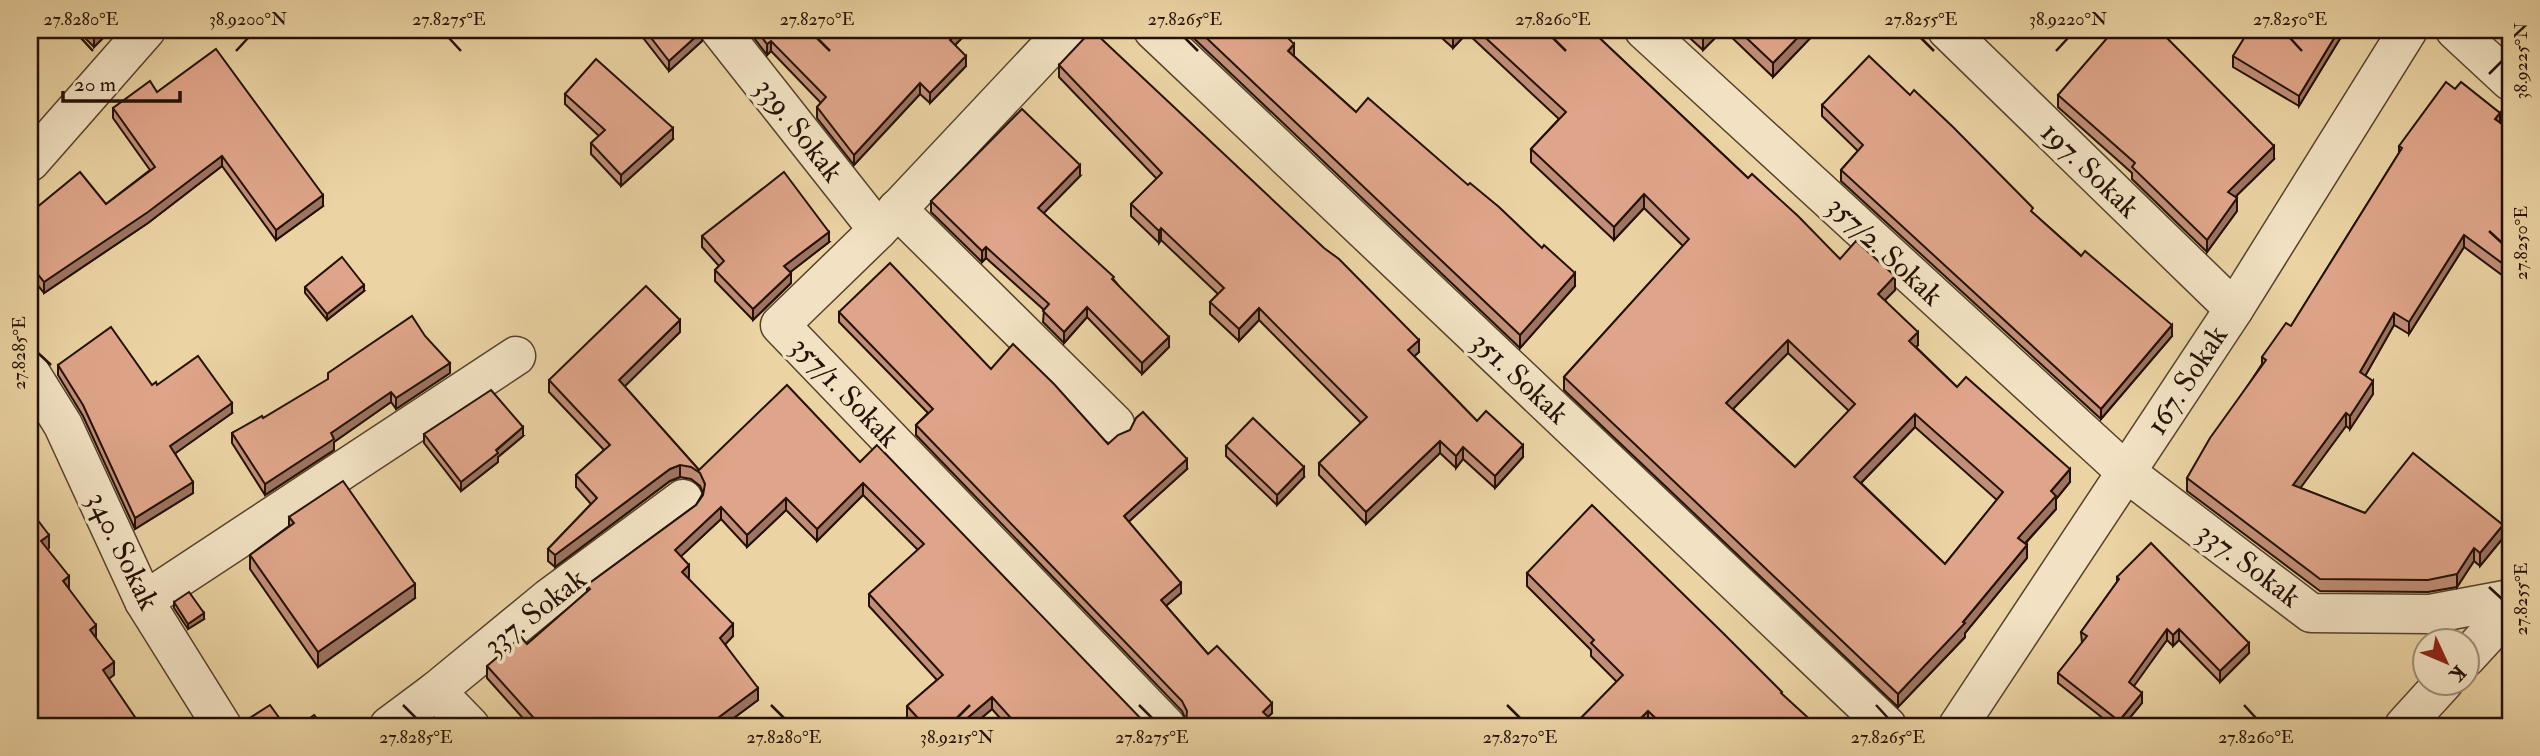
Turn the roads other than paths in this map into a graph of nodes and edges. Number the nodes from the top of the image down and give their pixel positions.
1 (146, 30) edge
2 (720, 30) edge
3 (1066, 30) edge
4 (1153, 30) edge
5 (1644, 30) edge
6 (1947, 30) edge
7 (2408, 30) edge
8 (2455, 30) edge
9 (2510, 81) edge
10 (30, 162) edge
11 (888, 219) junction
12 (2234, 309) junction
13 (516, 356) dead end
14 (30, 372) edge
15 (1115, 424) dead end
16 (2127, 473) junction
17 (683, 499) dead end
18 (2510, 599) edge
19 (145, 601) junction
20 (2510, 610) edge
21 (2480, 643) edge
22 (436, 691) junction
23 (2431, 696) edge
24 (222, 726) edge
25 (388, 726) edge
26 (470, 726) edge
27 (1166, 726) edge
28 (1887, 726) edge
29 (1958, 726) edge
30 (2404, 726) edge

1 - 10 street
2 - 11 street, 339. Sokak
3 - 11 street, 357/1. Sokak
4 - 28 street, 351. Sokak
5 - 16 street, 357/2. Sokak
6 - 12 street, 197. Sokak
7 - 12 street, 167. Sokak
8 - 9 street
11 - 15 street, 339. Sokak
11 - 27 street, 357/1. Sokak
12 - 16 street, 167. Sokak
13 - 19 street
14 - 19 street, 340. Sokak
16 - 18 street, 337. Sokak
16 - 29 street, 167. Sokak
17 - 22 street, 337. Sokak
19 - 24 street, 340. Sokak
20 - 21 street
22 - 25 street, 337. Sokak
22 - 26 street
23 - 30 street

